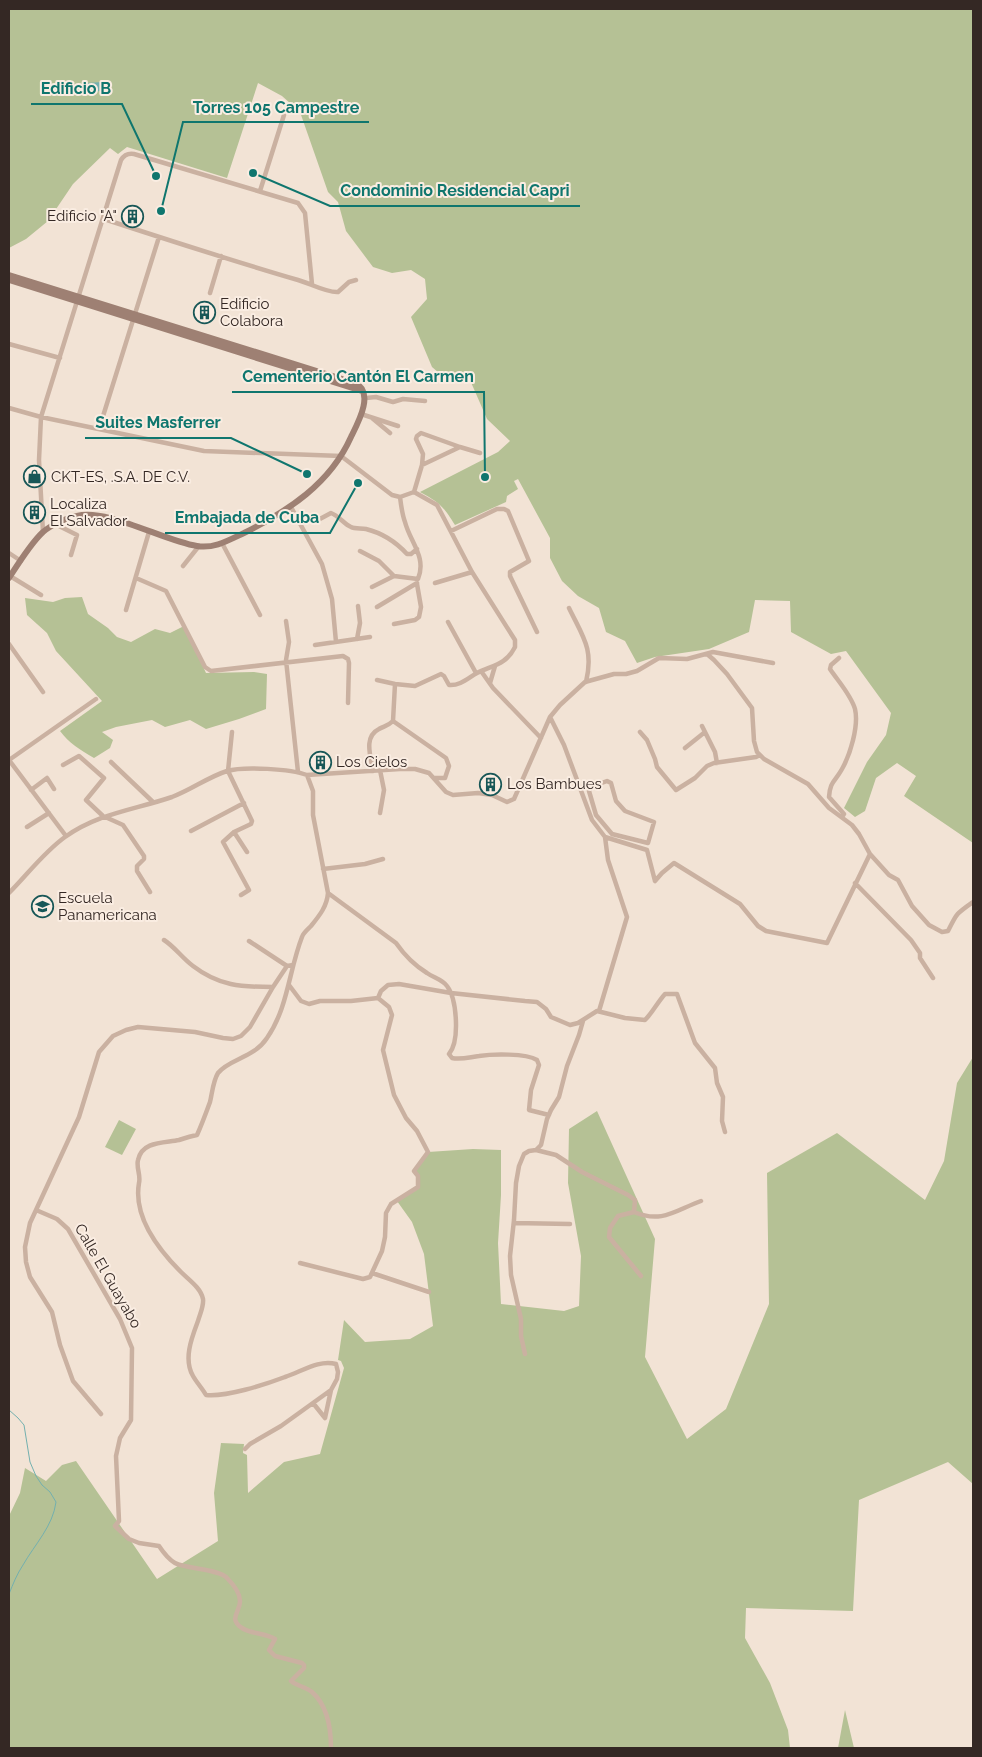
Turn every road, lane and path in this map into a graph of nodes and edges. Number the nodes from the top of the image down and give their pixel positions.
1 (284, 114) dead end
2 (260, 191) junction
3 (104, 220) junction
4 (159, 237) junction
5 (221, 256) junction
6 (9, 275) edge
7 (9, 280) edge
8 (356, 280) dead end
9 (312, 284) junction
10 (210, 293) dead end
11 (78, 299) junction
12 (134, 317) junction
13 (9, 344) edge
14 (60, 358) junction
15 (365, 394) junction
16 (425, 401) dead end
17 (9, 408) edge
18 (361, 414) junction
19 (41, 416) junction
20 (371, 417) junction
21 (398, 426) dead end
22 (99, 429) junction
23 (390, 433) dead end
24 (460, 447) junction
25 (480, 453) dead end
26 (341, 456) junction
27 (422, 465) junction
28 (414, 492) junction
29 (400, 497) junction
30 (291, 507) junction
31 (318, 520) dead end
32 (57, 525) junction
33 (451, 531) junction
34 (43, 532) junction
35 (149, 532) junction
36 (222, 544) junction
37 (199, 546) junction
38 (417, 549) junction
39 (360, 551) dead end
40 (9, 553) edge
41 (71, 555) dead end
42 (21, 561) junction
43 (183, 566) dead end
44 (472, 572) junction
45 (394, 576) junction
46 (9, 577) edge
47 (136, 578) junction
48 (416, 582) junction
49 (435, 583) dead end
50 (372, 586) dead end
51 (41, 595) dead end
52 (358, 606) dead end
53 (377, 607) dead end
54 (569, 608) dead end
55 (126, 610) dead end
56 (260, 615) dead end
57 (286, 621) dead end
58 (448, 622) dead end
59 (394, 624) dead end
60 (537, 632) dead end
61 (370, 638) dead end
62 (357, 639) junction
63 (336, 642) junction
64 (9, 644) edge
65 (316, 645) dead end
66 (707, 654) junction
67 (839, 658) dead end
68 (286, 662) junction
69 (774, 663) dead end
70 (496, 666) junction
71 (478, 672) junction
72 (377, 680) dead end
73 (586, 682) junction
74 (490, 683) junction
75 (394, 684) junction
76 (44, 692) dead end
77 (96, 699) dead end
78 (348, 703) dead end
79 (550, 717) junction
80 (393, 721) junction
81 (702, 726) dead end
82 (232, 732) dead end
83 (640, 732) dead end
84 (705, 732) junction
85 (541, 738) junction
86 (685, 748) dead end
87 (760, 755) junction
88 (9, 760) edge
89 (111, 762) dead end
90 (717, 763) junction
91 (63, 765) dead end
92 (380, 770) junction
93 (228, 771) junction
94 (373, 771) junction
95 (298, 772) junction
96 (307, 775) junction
97 (435, 778) junction
98 (54, 789) dead end
99 (31, 790) junction
100 (154, 802) junction
101 (244, 803) junction
102 (380, 812) dead end
103 (49, 813) junction
104 (596, 815) junction
105 (103, 816) junction
106 (842, 817) junction
107 (592, 820) junction
108 (26, 827) dead end
109 (191, 830) dead end
110 (234, 832) junction
111 (66, 836) junction
112 (606, 837) junction
113 (247, 852) dead end
114 (870, 854) junction
115 (383, 859) dead end
116 (323, 869) junction
117 (856, 883) junction
118 (150, 892) dead end
119 (328, 893) junction
120 (9, 894) edge
121 (241, 895) dead end
122 (973, 902) edge
123 (164, 940) dead end
124 (249, 940) dead end
125 (293, 965) junction
126 (287, 966) junction
127 (933, 978) dead end
128 (289, 986) junction
129 (273, 987) junction
130 (451, 992) junction
131 (378, 998) junction
132 (599, 1011) junction
133 (583, 1020) junction
134 (549, 1115) junction
135 (725, 1132) dead end
136 (536, 1150) junction
137 (701, 1200) dead end
138 (36, 1210) junction
139 (634, 1212) junction
140 (514, 1223) junction
141 (570, 1224) dead end
142 (300, 1263) dead end
143 (372, 1273) junction
144 (641, 1276) dead end
145 (429, 1292) dead end
146 (525, 1354) dead end
147 (331, 1390) junction
148 (313, 1403) junction
149 (101, 1414) dead end
150 (245, 1449) dead end
151 (331, 1748) edge

1 - 2 street
2 - 3 street
2 - 9 street
3 - 4 street
3 - 11 street
4 - 5 street
4 - 12 street
5 - 9 street
5 - 10 street
6 - 11 street
7 - 11 street
8 - 9 street
11 - 12 street
11 - 14 street
12 - 15 street
12 - 22 street
13 - 14 street
14 - 19 street
15 - 16 street
15 - 18 street
17 - 19 street
18 - 20 street
18 - 26 street
19 - 22 street
19 - 34 street
20 - 21 street
20 - 23 street
22 - 26 street
24 - 25 street
24 - 27 street
24 - 27 street
26 - 29 street
26 - 30 street
27 - 28 street
28 - 29 street
28 - 33 street
29 - 38 street
30 - 36 street
30 - 63 street
31 - 38 street
32 - 34 street
32 - 35 street
32 - 41 street
33 - 44 street
33 - 60 street
34 - 42 street
35 - 37 street
35 - 47 street
36 - 37 street
36 - 56 street
37 - 43 street
38 - 48 street
39 - 45 street
40 - 42 street
42 - 46 street
44 - 49 street
44 - 70 street
45 - 48 street
45 - 50 street
46 - 51 street
47 - 55 street
47 - 68 street
48 - 53 street
48 - 59 street
52 - 62 street
54 - 73 street
57 - 68 street
58 - 71 street
61 - 62 street
62 - 63 street
63 - 65 street
64 - 76 street
66 - 69 street
66 - 73 street
66 - 87 street
67 - 106 street
68 - 78 street
68 - 95 street
70 - 71 street
70 - 74 street
71 - 74 street
71 - 75 street
72 - 75 street
73 - 79 street
74 - 85 street
75 - 80 street
77 - 88 street
79 - 85 street
79 - 107 street
80 - 94 street
80 - 97 street
81 - 84 street
82 - 93 street
83 - 90 street
84 - 86 street
84 - 90 street
85 - 97 street
87 - 90 street
87 - 106 street
88 - 99 street
89 - 100 street
91 - 105 street
92 - 94 street
92 - 97 street
92 - 102 street
93 - 95 street
93 - 100 street
93 - 101 street
94 - 96 street
95 - 96 street
96 - 116 street
98 - 99 street
99 - 103 street
100 - 105 street
101 - 109 street
101 - 110 street
103 - 108 street
103 - 111 street
104 - 104 street
104 - 107 street
105 - 111 street
105 - 118 street
106 - 114 street
107 - 112 street
110 - 113 street
110 - 121 street
111 - 120 street
112 - 117 street
112 - 132 street
114 - 117 street
114 - 122 street
115 - 116 street
116 - 119 street
117 - 127 street
119 - 125 street
119 - 130 street
123 - 129 street
124 - 126 street
125 - 126 street
125 - 128 street
126 - 129 street
128 - 131 street
128 - 147 street
129 - 138 street
130 - 131 street
130 - 133 street
130 - 134 street
131 - 143 street
132 - 133 street
132 - 135 street
133 - 134 street
134 - 136 street
136 - 139 street
136 - 140 street
137 - 139 street
138 - 149 street
138 - 151 street, Calle El Guayabo
139 - 144 street
140 - 141 street
140 - 146 street
142 - 143 street
143 - 145 street
147 - 148 street
147 - 148 street
148 - 150 street

